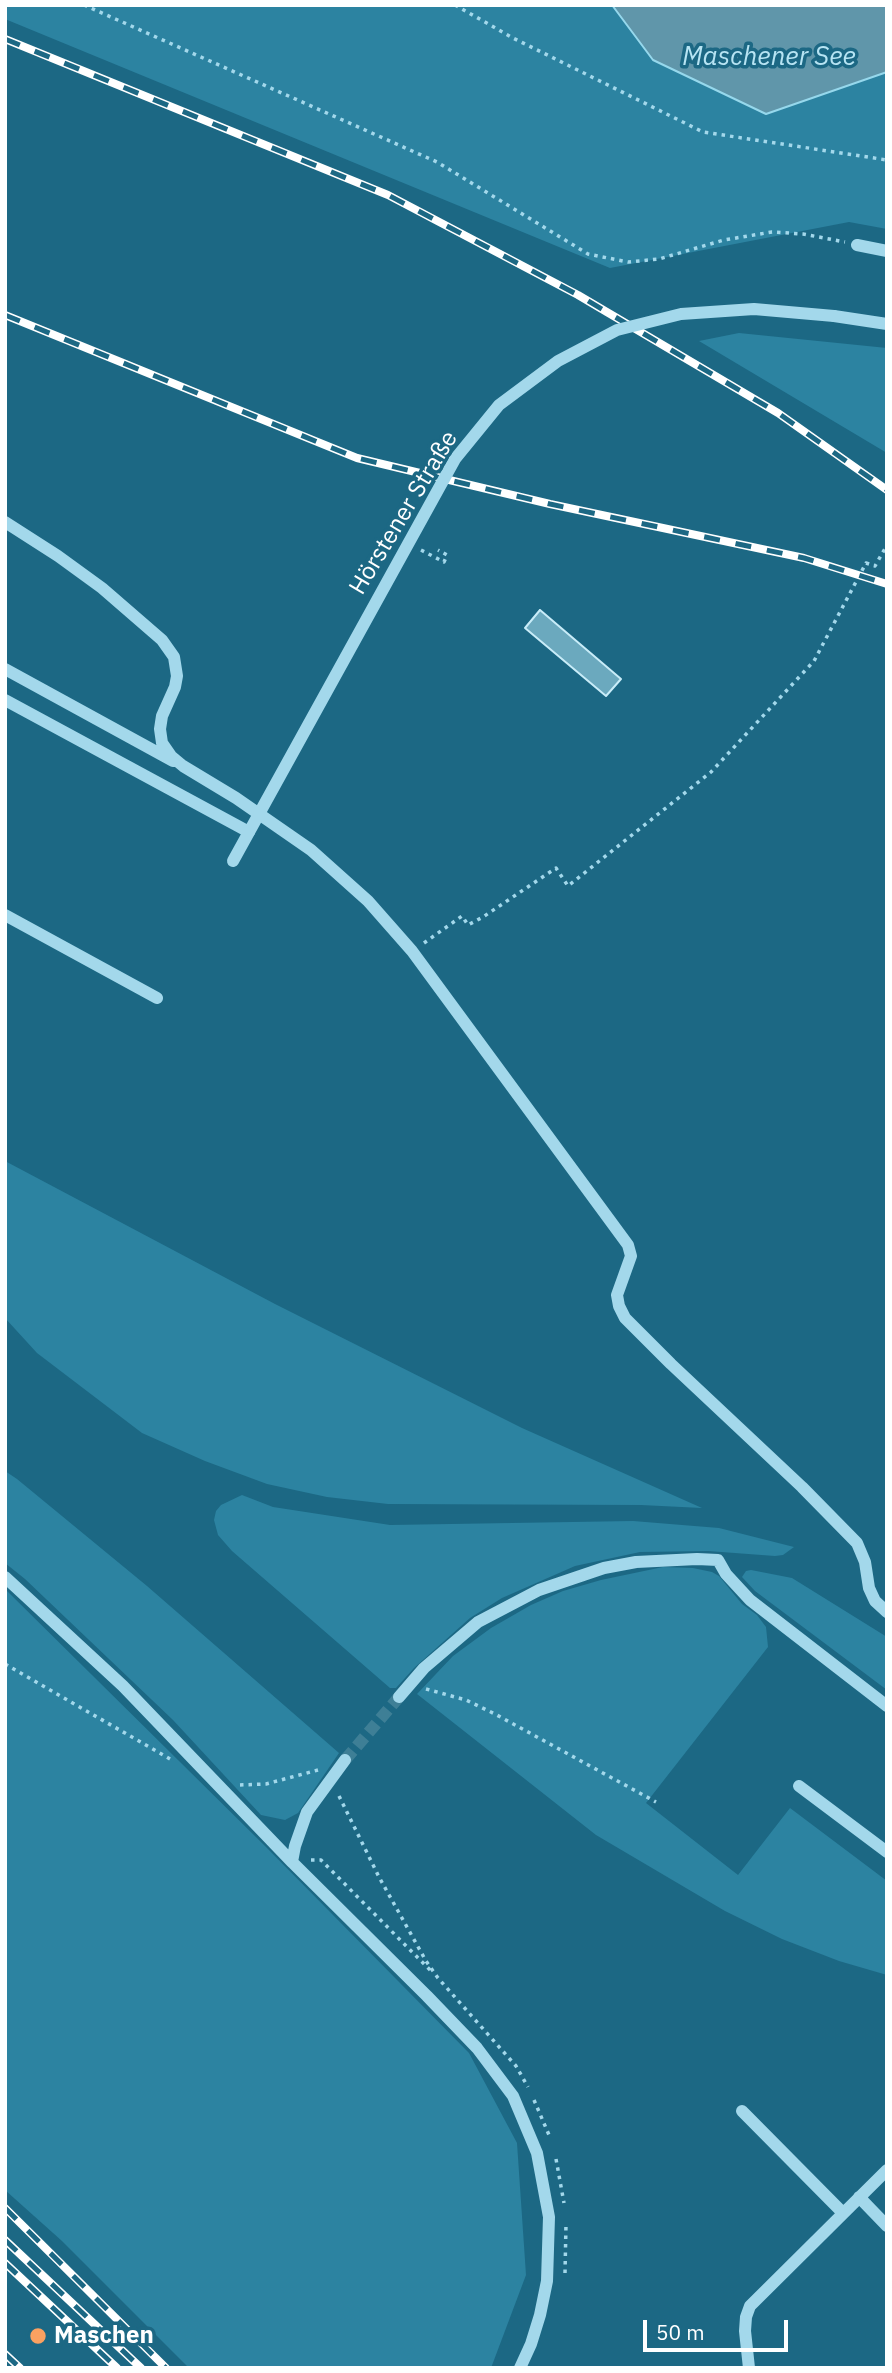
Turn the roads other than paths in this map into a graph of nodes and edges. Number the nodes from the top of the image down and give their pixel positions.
1 (857, 245) road end
2 (887, 251) edge
3 (887, 324) edge
4 (5, 522) edge
5 (5, 668) edge
6 (5, 700) edge
7 (183, 766) junction
8 (249, 832) junction
9 (233, 861) dead end
10 (5, 915) edge
11 (158, 998) dead end
12 (5, 1577) edge
13 (887, 1612) edge
14 (399, 1697) tunnel mouth
15 (887, 1706) edge
16 (343, 1763) tunnel mouth
17 (799, 1786) dead end
18 (887, 1852) edge
19 (292, 1862) junction
20 (742, 2110) dead end
21 (887, 2170) edge
22 (859, 2197) junction
23 (843, 2213) junction
24 (887, 2226) edge
25 (520, 2368) edge
26 (749, 2368) edge

1 - 2 street
3 - 8 street, Hörstener Straße, bridge
4 - 7 street
5 - 7 street
6 - 8 street
7 - 13 street
8 - 9 street, Hörstener Straße, bridge
10 - 11 street
12 - 19 street
14 - 15 street
16 - 19 street
17 - 18 street
19 - 25 street
20 - 23 street
21 - 22 street
22 - 23 street
22 - 24 street
23 - 26 street

